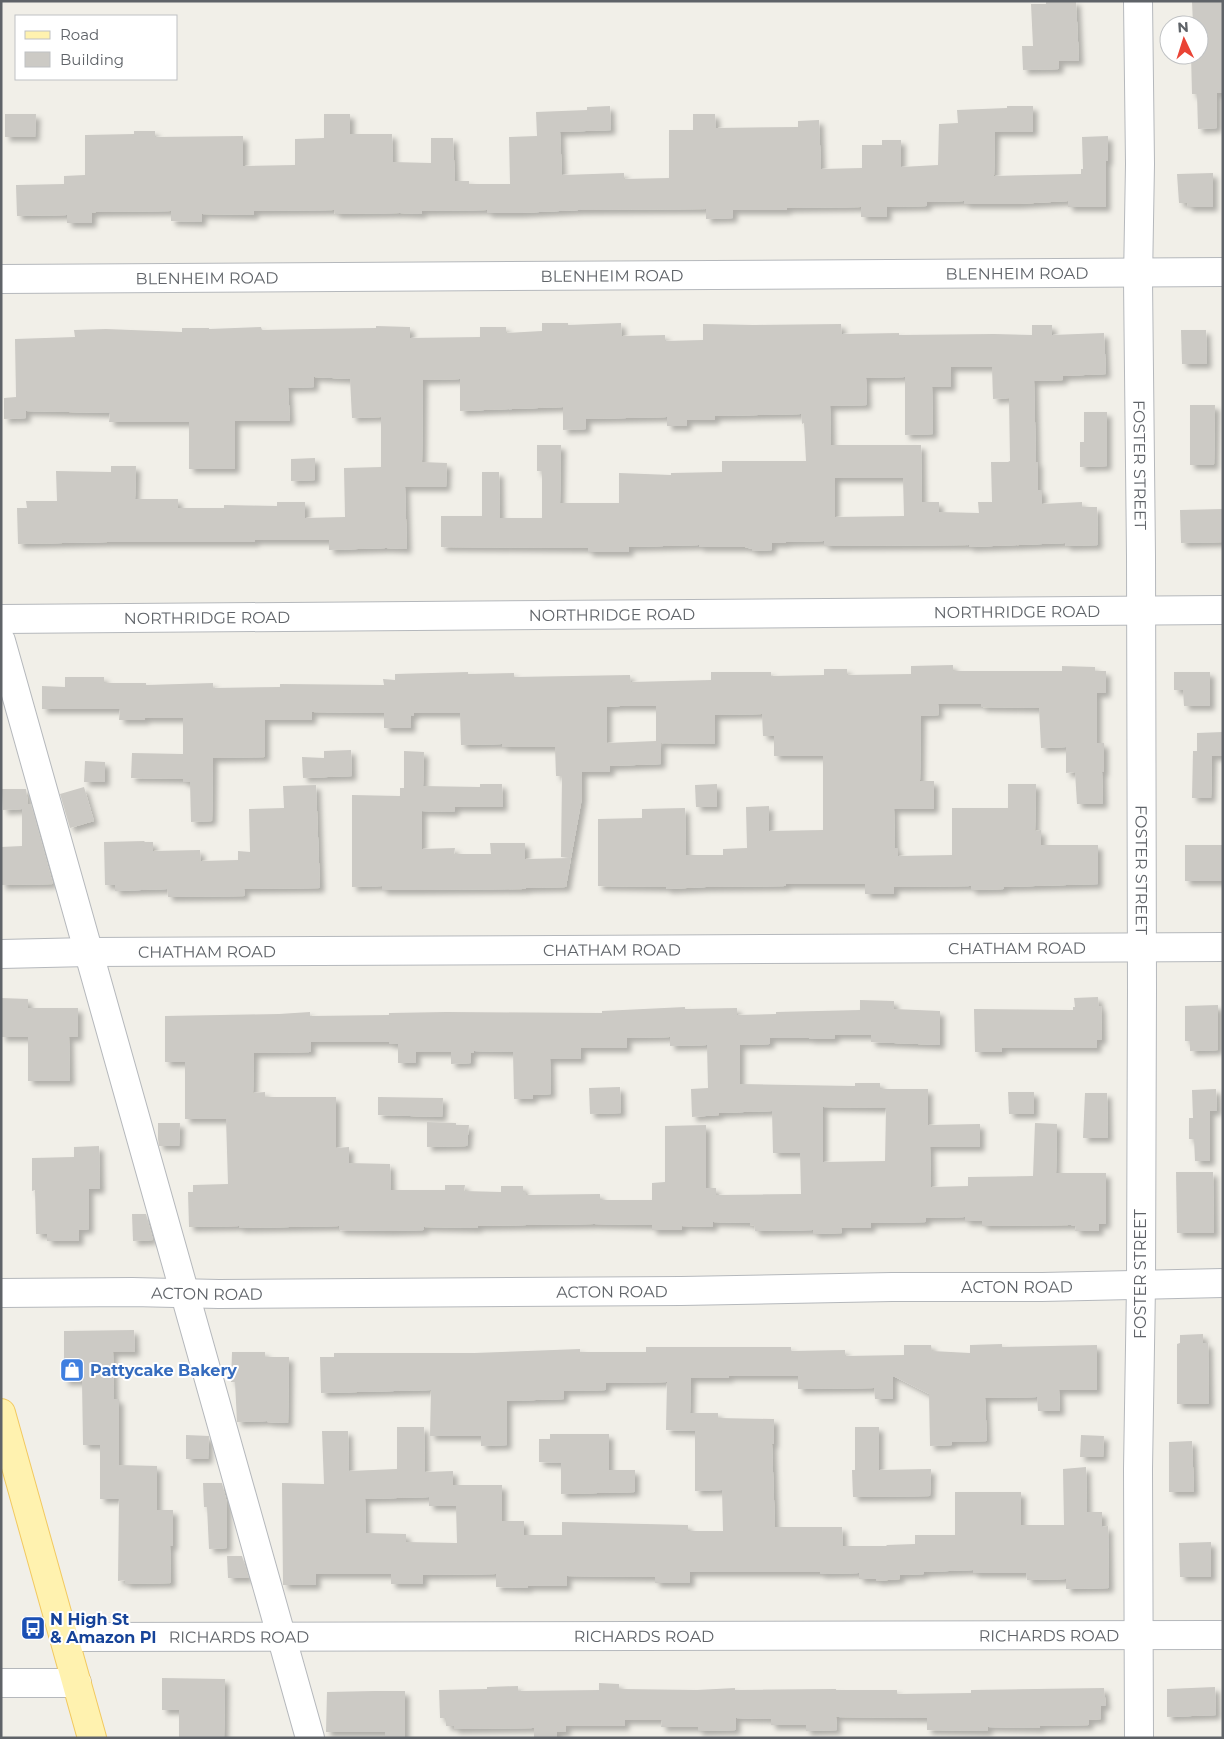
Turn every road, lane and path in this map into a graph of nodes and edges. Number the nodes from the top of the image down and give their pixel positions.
1 (1138, 1) edge
2 (1139, 272) junction
3 (1223, 272) edge
4 (1, 280) edge
5 (1141, 610) junction
6 (1223, 610) edge
7 (1, 618) edge
8 (1, 641) edge
9 (1141, 947) junction
10 (1223, 947) edge
11 (90, 952) junction
12 (1, 954) edge
13 (1223, 1283) edge
14 (1141, 1285) junction
15 (1, 1293) edge
16 (185, 1294) junction
17 (1, 1414) edge
18 (1223, 1635) edge
19 (1138, 1636) junction
20 (65, 1637) junction
21 (282, 1637) junction
22 (1, 1683) edge
23 (77, 1683) junction
24 (92, 1738) edge
25 (310, 1738) edge
26 (1139, 1738) edge

1 - 2 street, FOSTER STREET
2 - 3 street, BLENHEIM ROAD
2 - 4 street, BLENHEIM ROAD
2 - 5 street, FOSTER STREET
5 - 6 street, NORTHRIDGE ROAD
5 - 7 street, NORTHRIDGE ROAD
5 - 9 street, FOSTER STREET
8 - 11 street
9 - 10 street, CHATHAM ROAD
9 - 11 street, CHATHAM ROAD
9 - 14 street, FOSTER STREET
11 - 12 street, CHATHAM ROAD
11 - 16 street
13 - 14 street, ACTON ROAD
14 - 16 street, ACTON ROAD
14 - 19 street, FOSTER STREET
15 - 16 street, ACTON ROAD
16 - 21 street
17 - 20 main road
18 - 19 street, RICHARDS ROAD
19 - 21 street, RICHARDS ROAD
19 - 26 street, FOSTER STREET
20 - 21 street, RICHARDS ROAD
20 - 23 main road
21 - 25 street
22 - 23 street
23 - 24 main road

